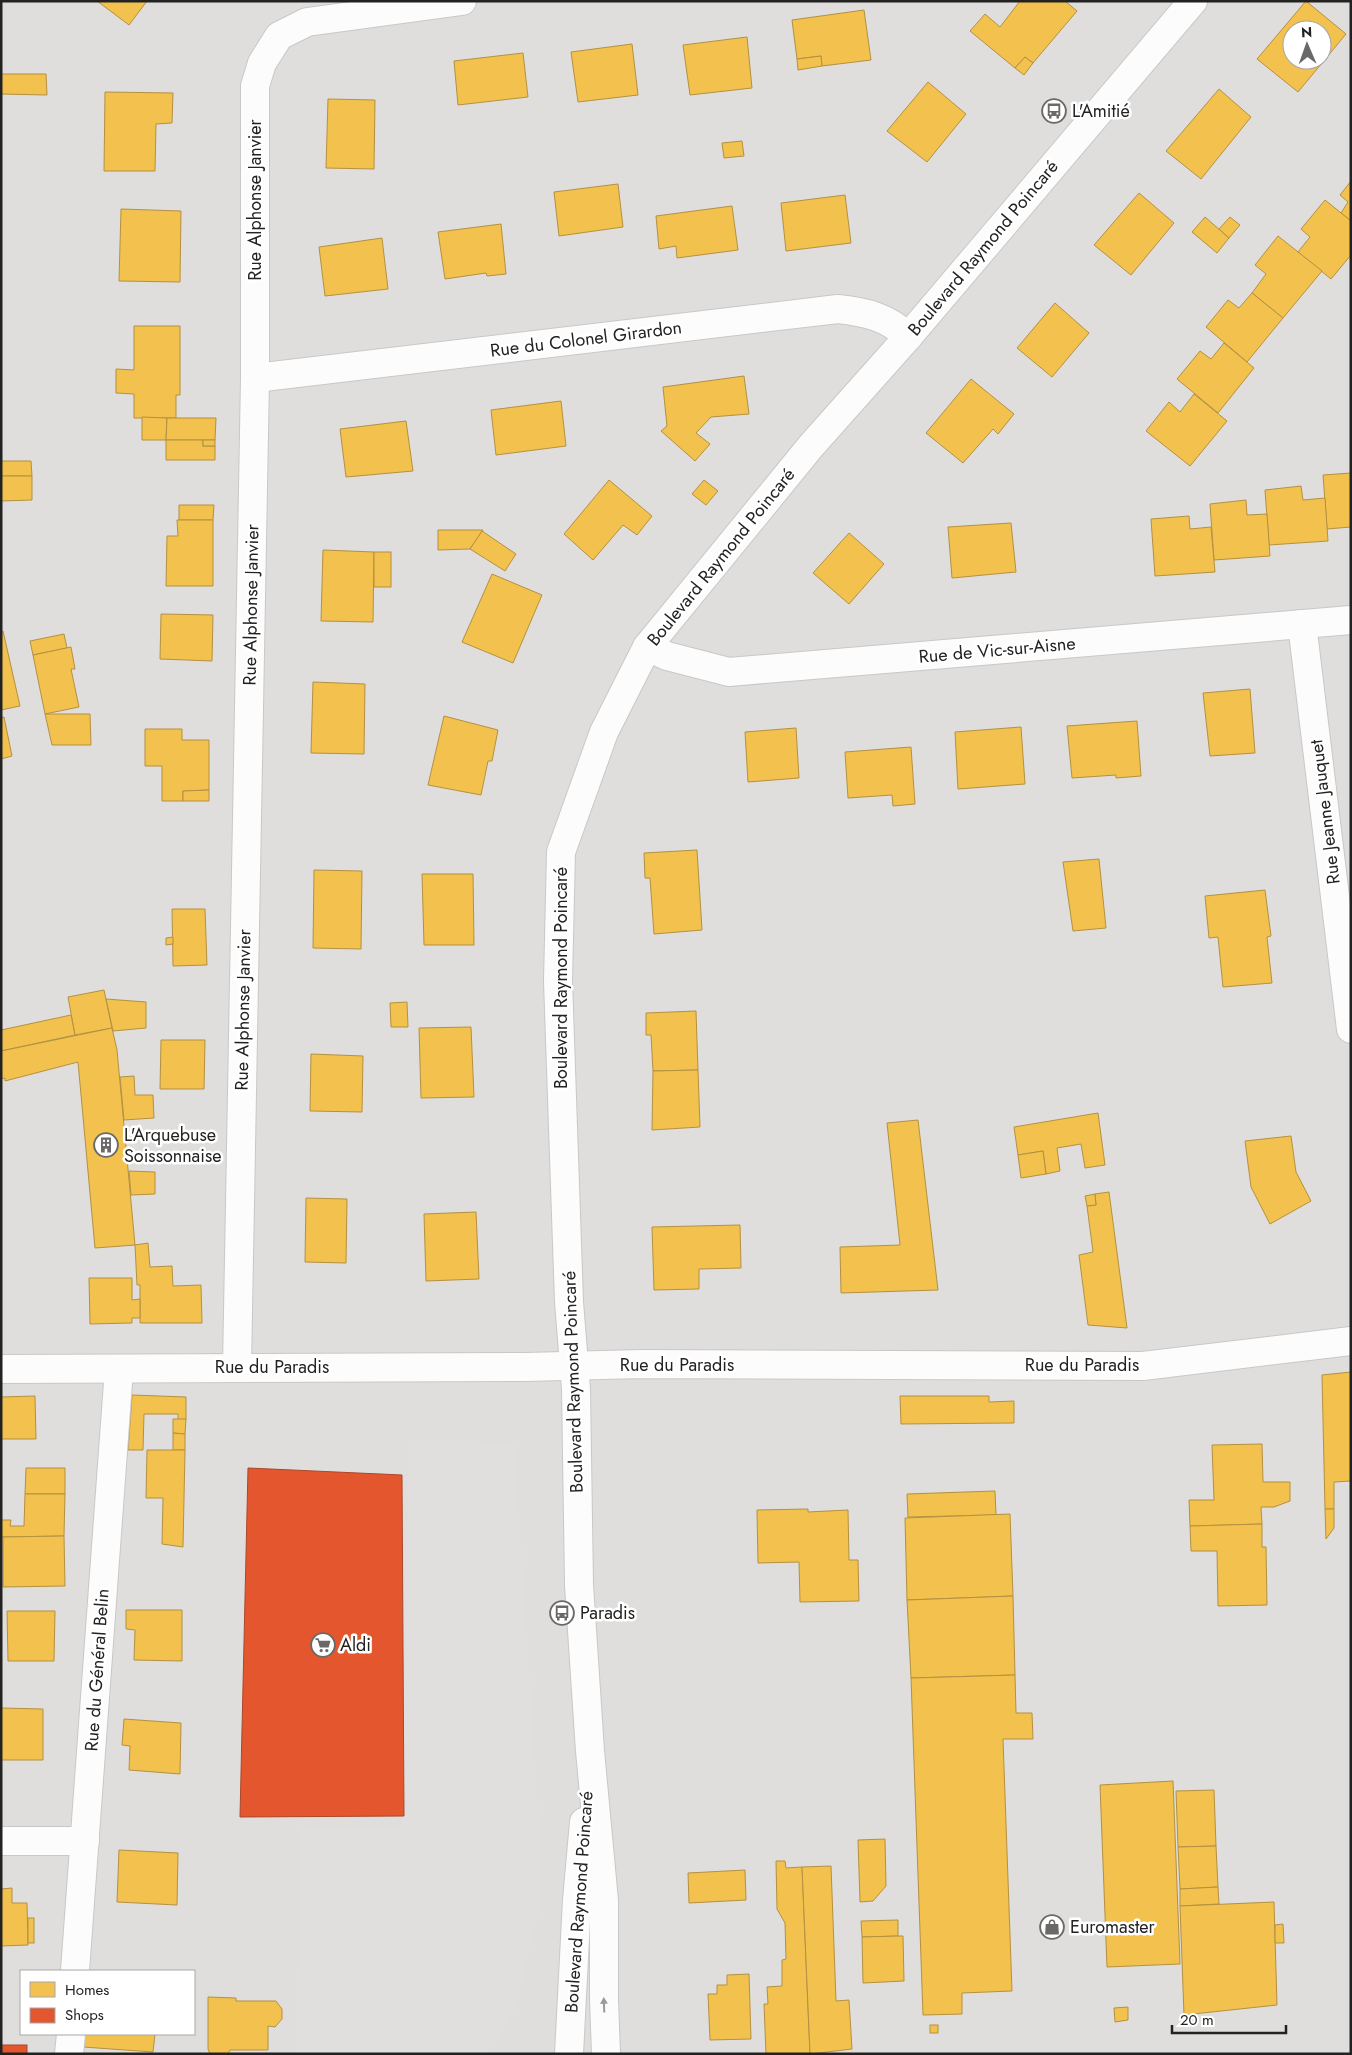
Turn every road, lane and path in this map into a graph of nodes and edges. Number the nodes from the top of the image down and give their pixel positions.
1 (462, 1) edge
2 (1193, 1) edge
3 (908, 337) junction
4 (256, 378) junction
5 (1351, 620) edge
6 (1302, 624) junction
7 (647, 647) junction
8 (1351, 1029) edge
9 (1351, 1341) edge
10 (237, 1367) junction
11 (574, 1367) junction
12 (1, 1369) edge
13 (119, 1369) junction
14 (590, 1751) junction
15 (85, 1841) junction
16 (1, 1842) edge
17 (75, 1970) edge
18 (70, 2035) edge
19 (69, 2054) edge
20 (569, 2054) edge
21 (606, 2054) edge

1 - 4 street, Rue Alphonse Janvier
2 - 3 street, Boulevard Raymond Poincaré
3 - 4 street, Rue du Colonel Girardon
3 - 7 street, Boulevard Raymond Poincaré
4 - 10 street, Rue Alphonse Janvier
5 - 6 street, Rue de Vic-sur-Aisne
6 - 7 street, Rue de Vic-sur-Aisne
6 - 8 street, Rue Jeanne Jauquet
7 - 11 street, Boulevard Raymond Poincaré
9 - 11 street, Rue du Paradis
10 - 11 street, Rue du Paradis
10 - 13 street, Rue du Paradis
11 - 14 street, Boulevard Raymond Poincaré
12 - 13 street, Rue du Paradis
13 - 15 street, Rue du Général Belin
14 - 20 street, Boulevard Raymond Poincaré
21 -> 14 street, Boulevard Raymond Poincaré
15 - 16 street
15 - 17 street, Rue du Général Belin
18 - 19 street

